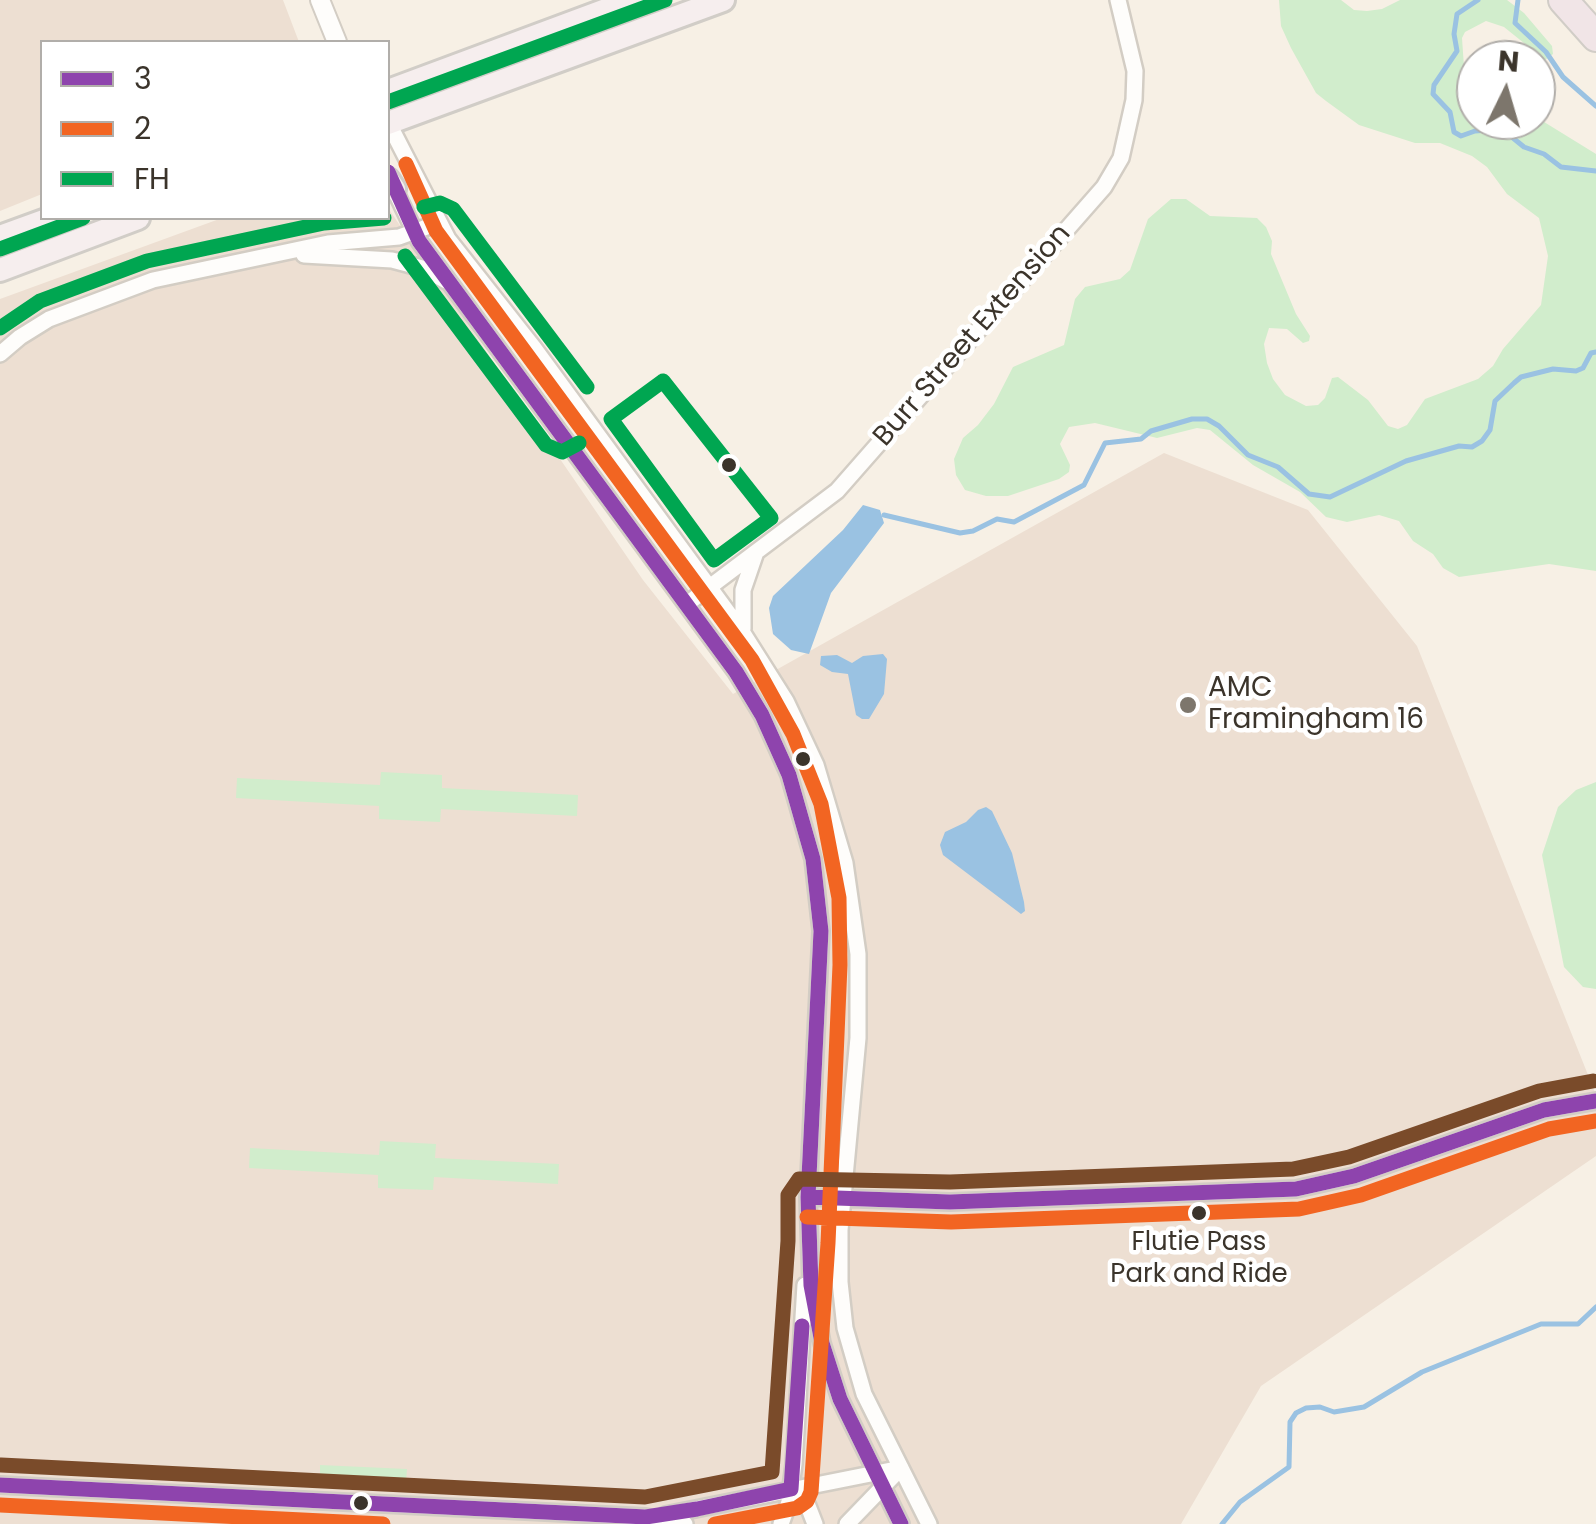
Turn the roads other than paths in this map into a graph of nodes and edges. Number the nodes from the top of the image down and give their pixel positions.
1 (320, 0) edge
2 (633, 0) edge
3 (723, 0) edge
4 (1118, 0) edge
5 (1563, 0) edge
6 (1596, 37) edge
7 (336, 40) edge
8 (390, 90) edge
9 (390, 121) edge
10 (390, 126) edge
11 (390, 180) edge
12 (47, 220) edge
13 (133, 220) edge
14 (438, 223) junction
15 (414, 233) junction
16 (0, 237) edge
17 (275, 255) junction
18 (0, 270) edge
19 (456, 288) junction
20 (0, 354) edge
21 (754, 555) junction
22 (710, 587) junction
23 (687, 604) junction
24 (744, 633) junction
25 (1596, 1100) edge
26 (808, 1196) junction
27 (843, 1198) junction
28 (808, 1242) junction
29 (901, 1468) junction
30 (874, 1472) junction
31 (0, 1485) edge
32 (791, 1488) junction
33 (884, 1490) junction
34 (646, 1517) junction
35 (685, 1524) edge
36 (781, 1524) edge
37 (814, 1524) edge
38 (847, 1524) edge
39 (901, 1524) edge
40 (929, 1524) edge

1 - 7 street
2 - 8 main road
3 - 9 main road
4 - 21 street, Burr Street Extension
5 - 6 highway
10 - 14 street
11 - 15 street
12 - 16 main road
13 - 18 main road
14 - 15 street
14 - 22 street
15 - 17 street
15 - 19 street
17 - 19 street
17 - 20 street
19 - 23 street
21 - 22 street, Burr Street Extension
21 - 24 street
22 - 23 street, Burr Street Extension
22 - 24 street
23 - 26 street
24 - 27 street
25 - 27 street
26 - 27 street
26 - 28 street
27 - 29 street
28 - 30 street
28 - 32 street
29 - 30 street
29 - 33 street
29 - 40 street
30 - 32 street
30 - 33 street
31 - 34 street
32 - 34 street
32 - 36 street
32 - 37 street
33 - 38 street
33 - 39 street
34 - 35 street

